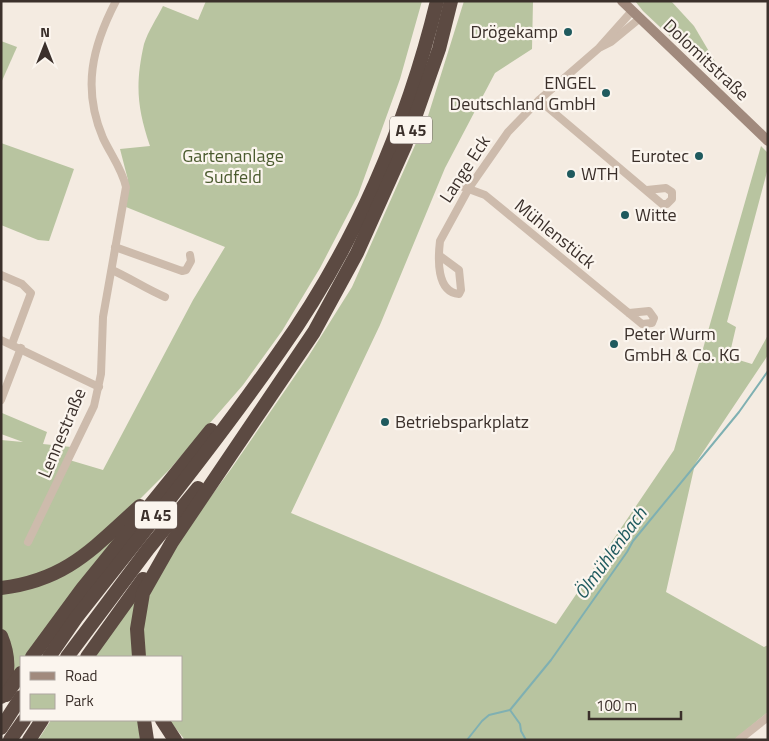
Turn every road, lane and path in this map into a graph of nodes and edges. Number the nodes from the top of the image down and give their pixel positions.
1 (116, 1) edge
2 (437, 1) edge
3 (452, 1) edge
4 (622, 1) edge
5 (632, 11) junction
6 (639, 19) junction
7 (600, 48) junction
8 (539, 100) junction
9 (768, 141) edge
10 (458, 185) dead end
11 (469, 188) junction
12 (647, 190) dead end
13 (115, 247) junction
14 (190, 255) dead end
15 (440, 256) junction
16 (112, 270) junction
17 (1, 275) edge
18 (165, 297) dead end
19 (628, 313) dead end
20 (1, 340) edge
21 (12, 344) junction
22 (21, 348) junction
23 (262, 374) junction
24 (98, 387) junction
25 (1, 400) edge
26 (249, 426) junction
27 (170, 478) junction
28 (28, 542) dead end
29 (172, 542) junction
30 (1, 588) edge
31 (1, 636) edge
32 (33, 656) edge
33 (50, 656) edge
34 (68, 656) edge
35 (88, 656) edge
36 (139, 656) edge
37 (20, 674) edge
38 (1, 697) edge
39 (20, 700) edge
40 (1, 701) edge
41 (768, 717) edge
42 (23, 721) edge
43 (41, 721) edge
44 (144, 721) edge
45 (163, 721) edge
46 (1, 728) edge
47 (10, 740) edge
48 (29, 740) edge
49 (147, 740) edge
50 (175, 740) edge
51 (739, 740) edge

1 - 13 street, Lennestraße
2 - 23 highway, A 45
3 - 26 highway, A 45
4 - 5 street, Dolomitstraße
5 - 6 street, Dolomitstraße
5 - 7 street, Lange Eck
6 - 7 street, Lange Eck
6 - 9 street, Dolomitstraße
7 - 8 street, Lange Eck
8 - 11 street, Lange Eck
8 - 12 street
10 - 11 street, Mühlenstück
11 - 15 street, Lange Eck
11 - 19 street, Mühlenstück
13 - 14 street
13 - 16 street, Lennestraße
15 - 15 street, Lange Eck
16 - 18 street
16 - 24 street, Lennestraße
17 - 21 street
20 - 21 street
21 - 22 street
22 - 24 street
22 - 25 street
23 - 27 highway
23 - 33 highway, A 45
24 - 28 street, Lennestraße
26 - 29 highway
26 - 34 highway, A 45
27 - 30 highway
27 - 32 highway
29 - 35 highway
29 - 36 highway
31 - 38 highway
37 - 40 highway
39 - 46 highway
41 - 51 street
42 - 47 highway
43 - 48 highway
44 - 49 highway
45 - 50 highway

